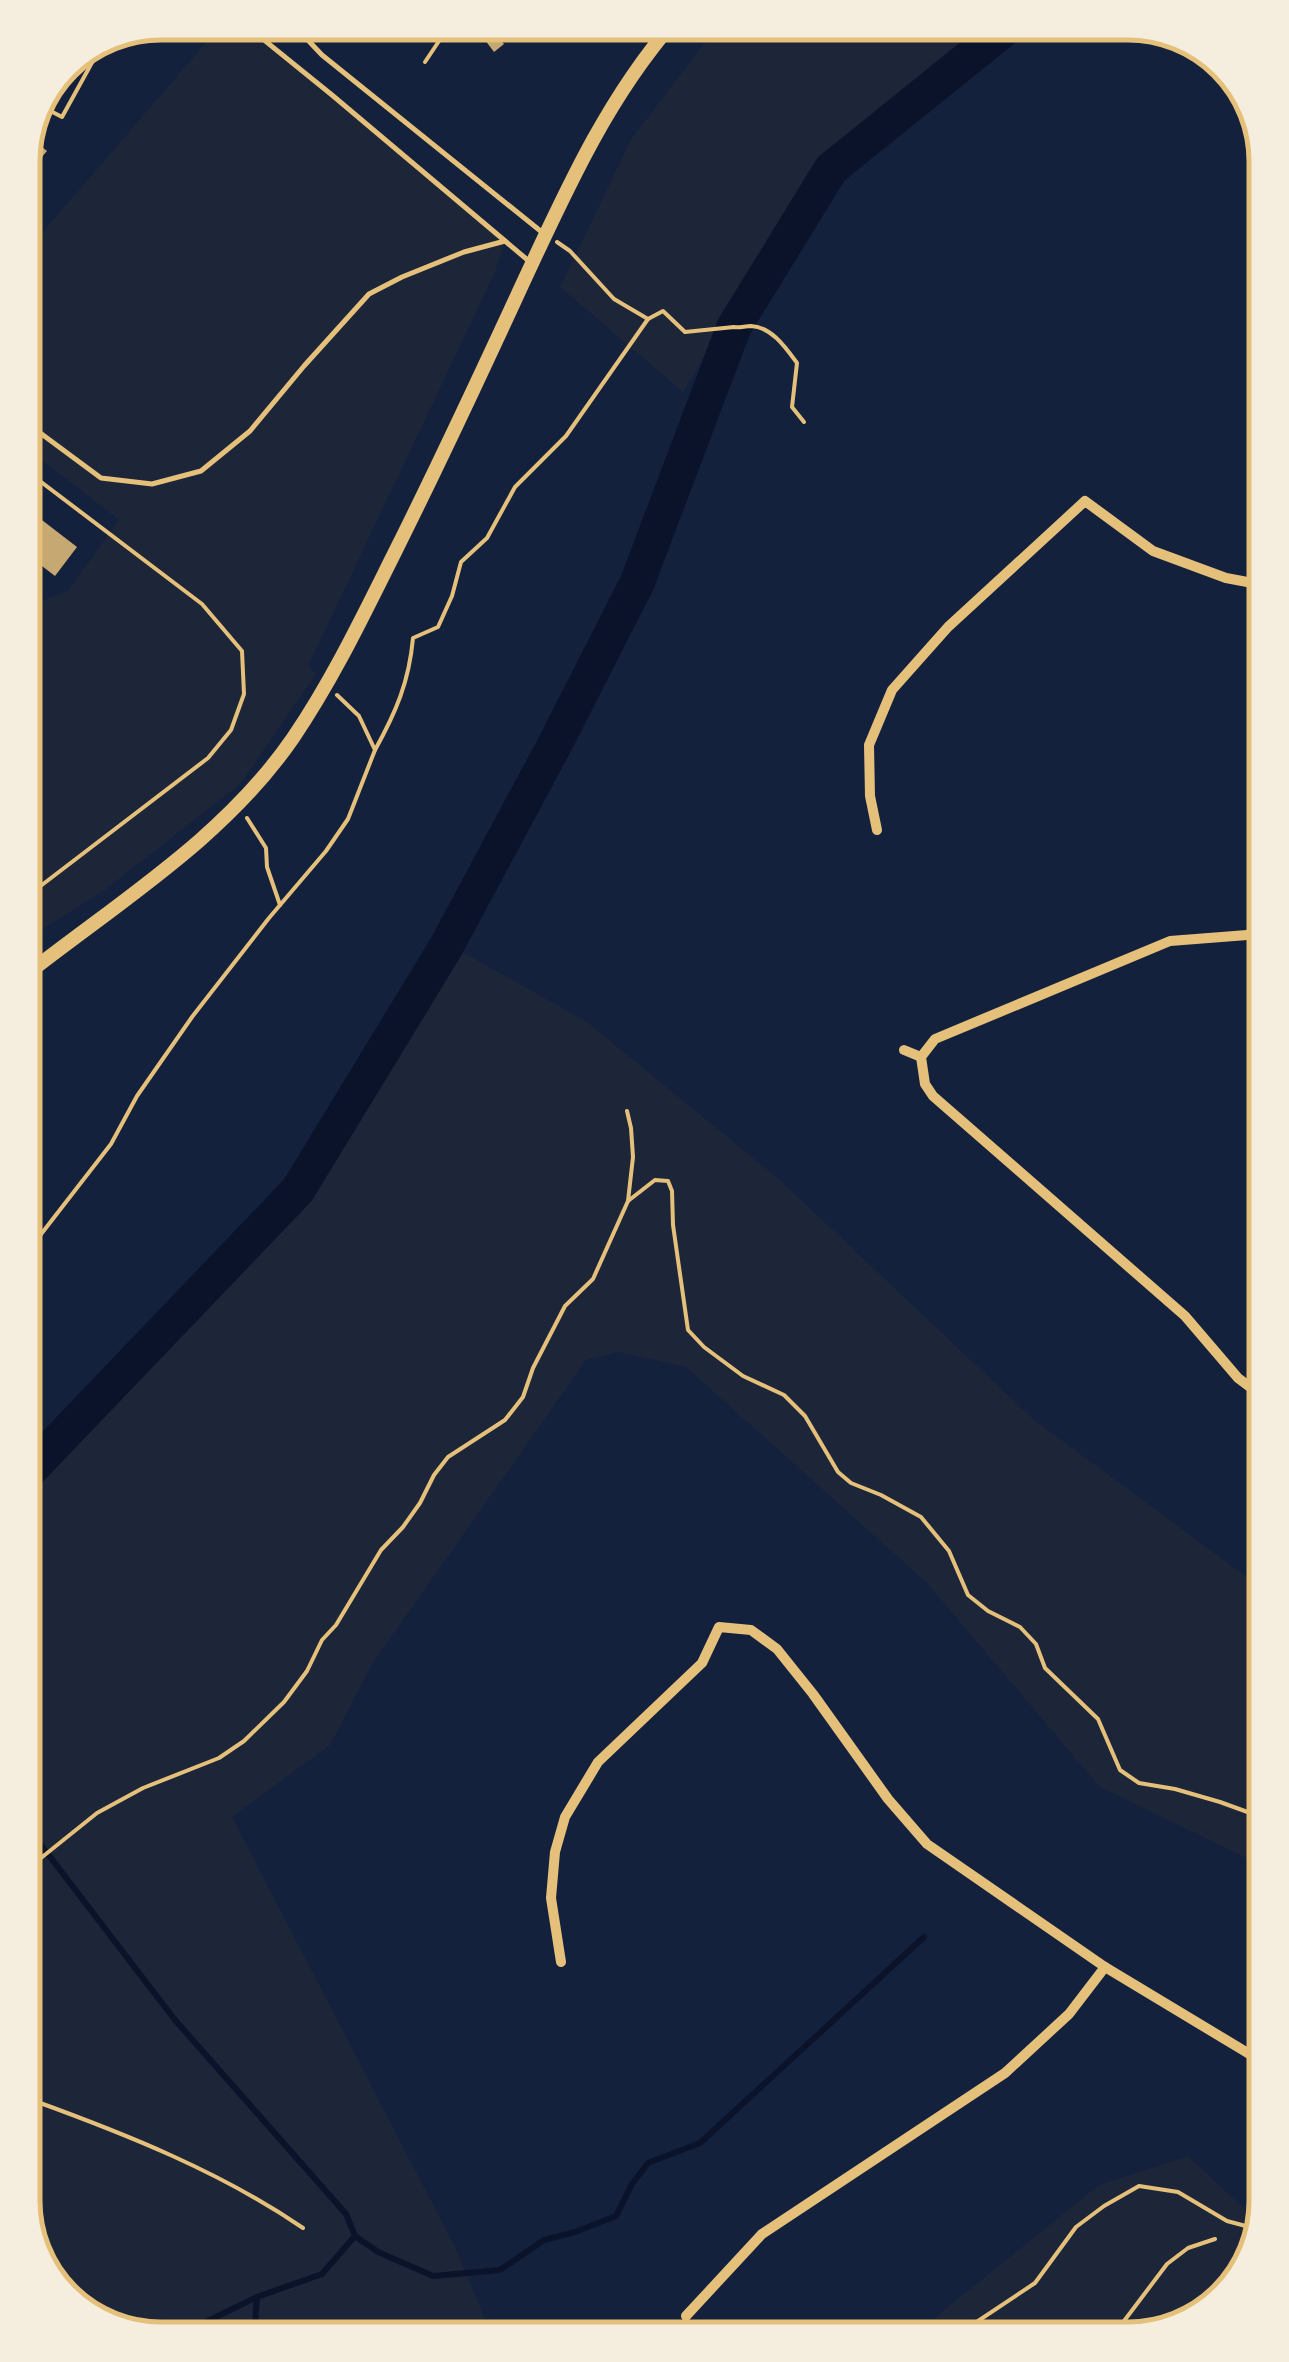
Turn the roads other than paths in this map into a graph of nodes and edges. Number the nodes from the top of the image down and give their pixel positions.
1 (264, 40) edge
2 (308, 40) edge
3 (661, 40) edge
4 (546, 235) junction
5 (505, 241) junction
6 (532, 264) junction
7 (40, 433) edge
8 (1249, 582) edge
9 (877, 830) dead end
10 (1249, 935) edge
11 (40, 964) edge
12 (904, 1050) dead end
13 (921, 1057) junction
14 (1249, 1386) edge
15 (561, 1962) dead end
16 (1105, 1967) junction
17 (1249, 2054) edge
18 (686, 2316) dead end

1 - 5 lane
2 - 4 lane
3 - 4 main road
4 - 6 main road
5 - 6 lane
5 - 7 lane
6 - 11 main road
8 - 9 street
10 - 13 street
12 - 13 street
13 - 14 street
15 - 16 street
16 - 17 street
16 - 18 street

